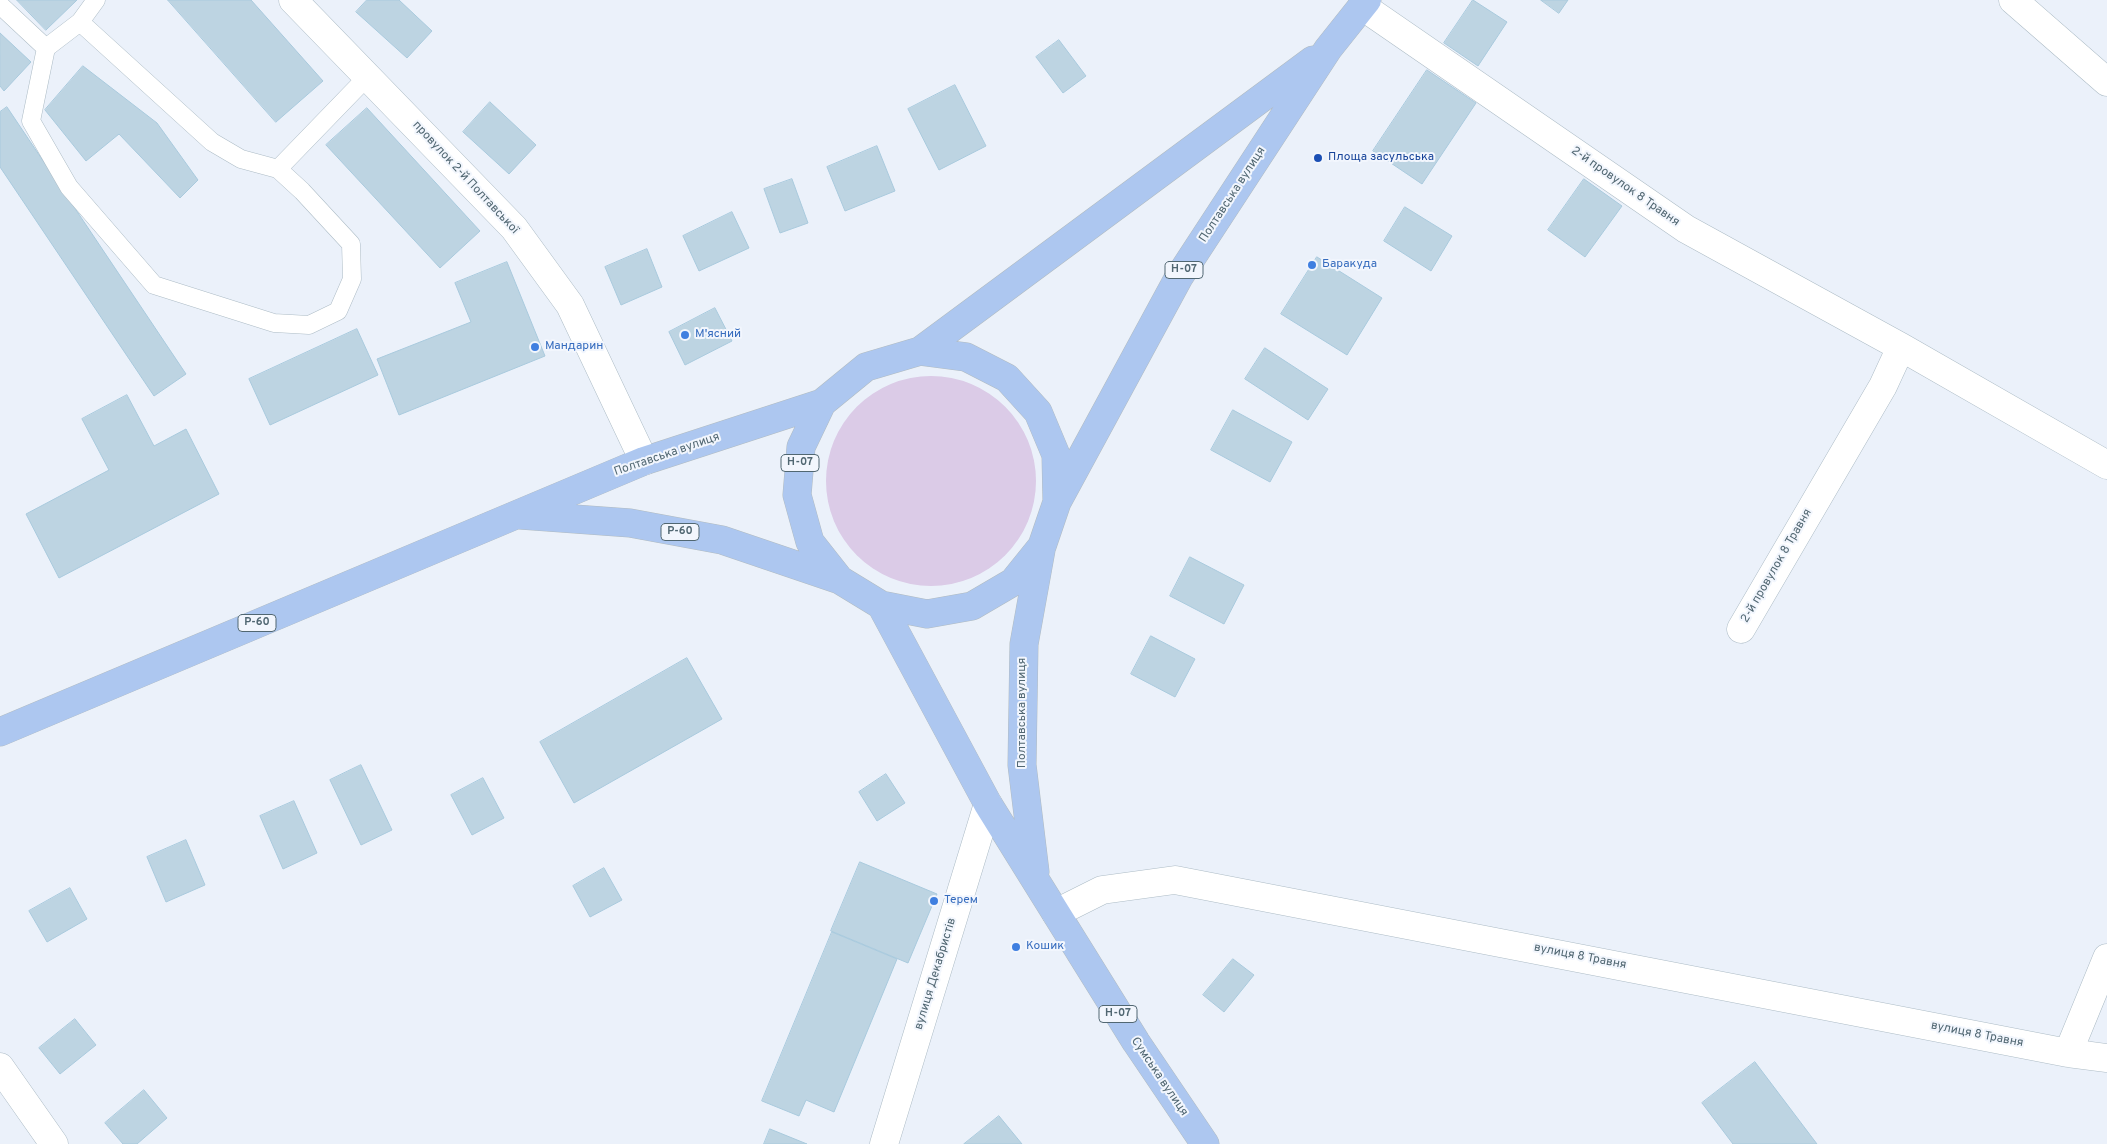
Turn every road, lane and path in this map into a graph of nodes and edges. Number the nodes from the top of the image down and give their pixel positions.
1 (96, 0) edge
2 (293, 0) edge
3 (2013, 0) edge
4 (1364, 3) edge
5 (0, 5) edge
6 (80, 22) junction
7 (46, 48) junction
8 (1328, 49) junction
9 (368, 76) junction
10 (2107, 82) edge
11 (278, 169) junction
12 (1901, 347) junction
13 (920, 351) junction
14 (822, 404) junction
15 (644, 462) junction
16 (2107, 465) edge
17 (1057, 502) junction
18 (514, 515) junction
19 (1042, 546) junction
20 (840, 580) junction
21 (881, 605) junction
22 (1741, 629) dead end
23 (0, 732) edge
24 (988, 804) junction
25 (1036, 881) junction
26 (1056, 913) junction
27 (2107, 958) edge
28 (2068, 1053) junction
29 (2107, 1058) edge
30 (0, 1067) edge
31 (54, 1144) edge
32 (884, 1144) edge
33 (1205, 1144) edge

1 - 6 lane
2 - 9 street, провулок 2-й Полтавської
3 - 10 street
4 - 8 main road, Полтавська вулиця / Н-07
4 - 12 street, 2-й провулок 8 Травня
5 - 7 lane
6 - 7 lane
6 - 11 lane
7 - 11 lane
8 - 13 main road, Полтавська вулиця / Н-07
8 - 17 main road, Полтавська вулиця / Н-07
9 - 11 lane
9 - 15 street, провулок 2-й Полтавської
12 - 16 street, 2-й провулок 8 Травня
12 - 22 street, 2-й провулок 8 Травня
13 - 14 main road, Н-07
13 - 17 main road, Н-07
14 - 15 main road, Полтавська вулиця / Р-60
14 - 20 main road, Н-07
15 - 18 main road, Полтавська вулиця / Р-60
17 - 19 main road, Н-07
18 - 20 main road, Р-60
18 - 23 main road, Р-60
19 - 21 main road, Н-07
19 - 25 main road, Полтавська вулиця / Н-07
20 - 21 main road, Н-07
21 - 24 main road, Н-07
24 - 25 main road, Н-07
24 - 32 street, вулиця Декабристів
25 - 26 main road, Сумська вулиця / Н-07
26 - 28 street, вулиця 8 Травня
26 - 33 main road, Сумська вулиця / Н-07
27 - 28 street
28 - 29 street, вулиця 8 Травня
30 - 31 street

